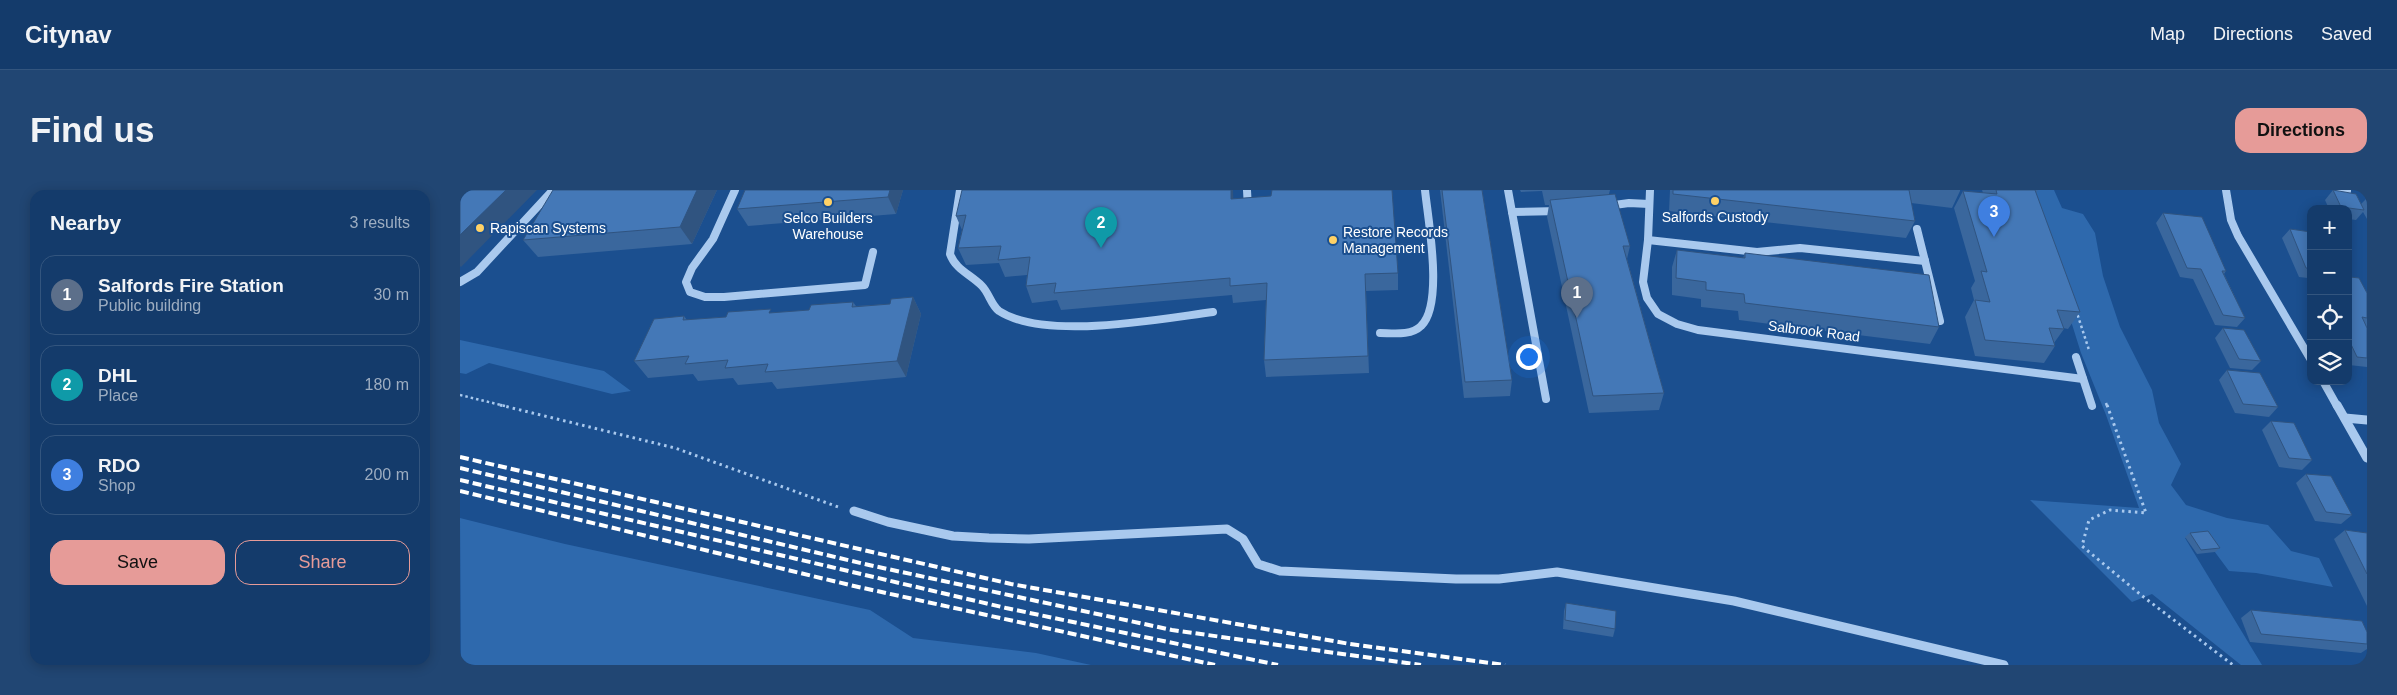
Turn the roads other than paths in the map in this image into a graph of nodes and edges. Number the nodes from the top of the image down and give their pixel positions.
1 (553, 190) edge
2 (735, 190) edge
3 (960, 190) edge
4 (1247, 190) edge
5 (1425, 190) edge
6 (1508, 190) edge
7 (1650, 190) edge
8 (2226, 190) edge
9 (1649, 204) junction
10 (1597, 207) edge
11 (1248, 209) edge
12 (1570, 210) edge
13 (1512, 212) junction
14 (1918, 229) dead end
15 (1648, 240) junction
16 (873, 252) dead end
17 (1925, 261) junction
18 (460, 282) edge
19 (1212, 312) dead end
20 (1940, 321) edge
21 (1380, 333) dead end
22 (2307, 353) edge
23 (2076, 357) dead end
24 (2083, 378) junction
25 (2325, 385) edge
26 (1546, 399) dead end
27 (2092, 406) dead end
28 (2345, 418) junction
29 (2367, 420) edge
30 (2367, 458) edge
31 (854, 512) road end
32 (2004, 665) edge

1 - 18 street
2 - 16 street
3 - 19 street
4 - 11 lane
5 - 21 street
6 - 13 street
7 - 9 street, Salbrook Road
8 - 22 street
9 - 10 street
9 - 15 street, Salbrook Road
12 - 13 street
13 - 26 street
14 - 17 street
15 - 17 street
15 - 24 street, Salbrook Road
17 - 20 street
23 - 24 street
24 - 27 street
25 - 28 street
28 - 29 street
28 - 30 street
31 - 32 street

